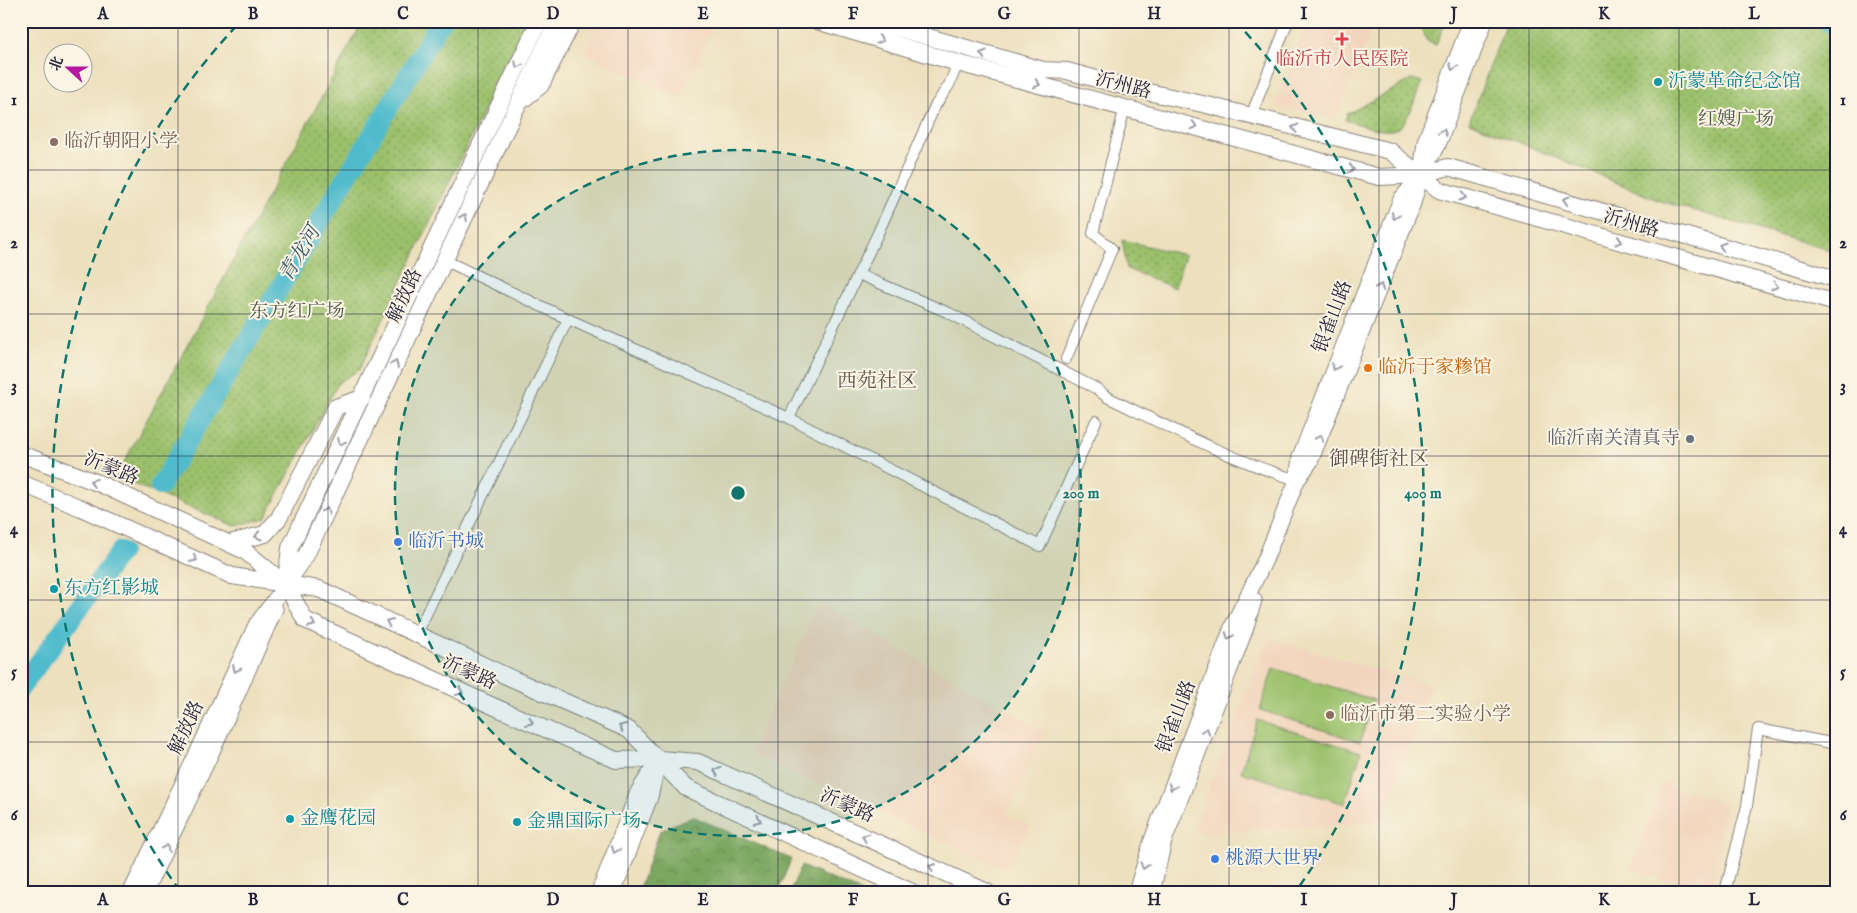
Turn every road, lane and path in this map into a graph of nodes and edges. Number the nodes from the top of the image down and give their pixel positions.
1 (539, 21) edge
2 (557, 21) edge
3 (573, 21) edge
4 (817, 21) edge
5 (873, 21) edge
6 (1288, 21) edge
7 (1471, 21) edge
8 (1485, 21) edge
9 (958, 63) junction
10 (517, 104) junction
11 (1125, 108) junction
12 (1251, 116) junction
13 (1420, 175) junction
14 (444, 260) junction
15 (858, 274) junction
16 (1836, 279) edge
17 (1836, 303) edge
18 (568, 319) junction
19 (1066, 359) dead end
20 (362, 398) junction
21 (789, 418) junction
22 (1096, 421) dead end
23 (21, 454) edge
24 (1297, 480) junction
25 (21, 483) edge
26 (230, 543) junction
27 (1265, 560) junction
28 (286, 585) junction
29 (416, 635) junction
30 (1836, 744) edge
31 (659, 758) junction
32 (131, 892) edge
33 (145, 892) edge
34 (599, 892) edge
35 (613, 892) edge
36 (912, 892) edge
37 (987, 892) edge
38 (1136, 892) edge
39 (1152, 892) edge
40 (1725, 892) edge

1 -> 20 main road, 解放路
2 - 10 main road, 解放路
3 - 10 main road
4 -> 9 main road, 沂州路
12 -> 5 main road, 沂州路
6 - 12 street
7 -> 13 main road, 银雀山路
13 -> 8 main road, 银雀山路
9 -> 11 main road, 沂州路
9 - 15 street
14 -> 10 main road, 解放路
11 -> 13 main road, 沂州路
11 - 19 street
13 -> 12 main road, 沂州路
16 -> 13 main road, 沂州路
13 -> 17 main road, 沂州路
13 - 24 main road, 银雀山路
14 - 18 street
28 -> 14 main road, 解放路
15 - 21 street
15 - 24 street
18 - 21 street
18 - 29 street
20 -> 26 main road
20 -> 28 main road, 解放路
21 - 22 street
26 -> 23 main road, 沂蒙路
24 - 27 main road, 银雀山路
25 -> 28 main road, 沂蒙路
26 - 28 main road, 沂蒙路
27 -> 38 main road, 银雀山路
39 -> 27 main road, 银雀山路
29 -> 28 main road, 沂蒙路
28 -> 31 main road, 沂蒙路
28 -> 32 main road, 解放路
33 -> 28 main road, 解放路
31 -> 29 main road, 沂蒙路
30 - 40 street
31 -> 34 main road
31 - 35 main road
31 -> 36 main road, 沂蒙路
37 -> 31 main road, 沂蒙路

